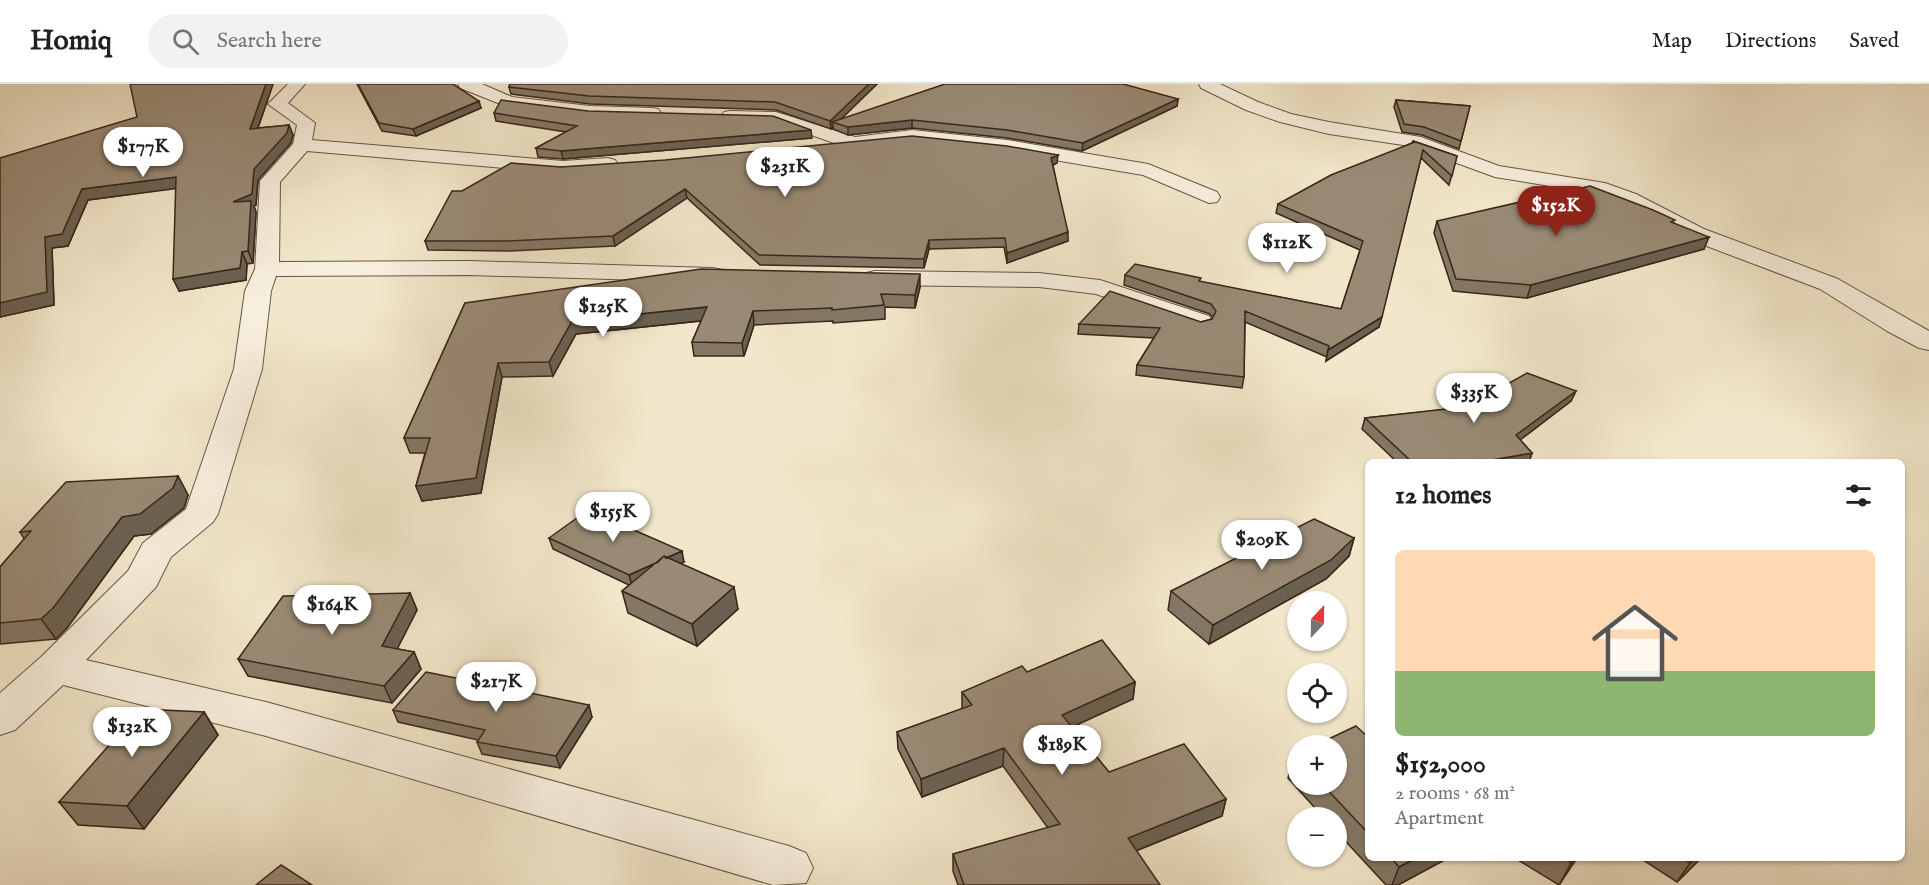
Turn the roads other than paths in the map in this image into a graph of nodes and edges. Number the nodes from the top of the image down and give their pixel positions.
1 (297, 84) edge
2 (466, 84) edge
3 (1207, 84) edge
4 (1253, 88) dead end
5 (673, 114) edge
6 (707, 115) edge
7 (854, 143) junction
8 (302, 145) junction
9 (807, 147) edge
10 (632, 162) edge
11 (1209, 196) dead end
12 (267, 269) junction
13 (730, 276) edge
14 (847, 278) edge
15 (1200, 322) edge
16 (1929, 342) edge
17 (55, 668) junction
18 (0, 718) edge
19 (789, 868) dead end

1 - 8 street
2 - 5 street
3 - 4 street
3 - 16 street
6 - 7 street
7 - 9 street
7 - 11 street
8 - 10 street
8 - 12 street
12 - 13 street
12 - 17 street
14 - 15 street
17 - 18 street
17 - 19 street

